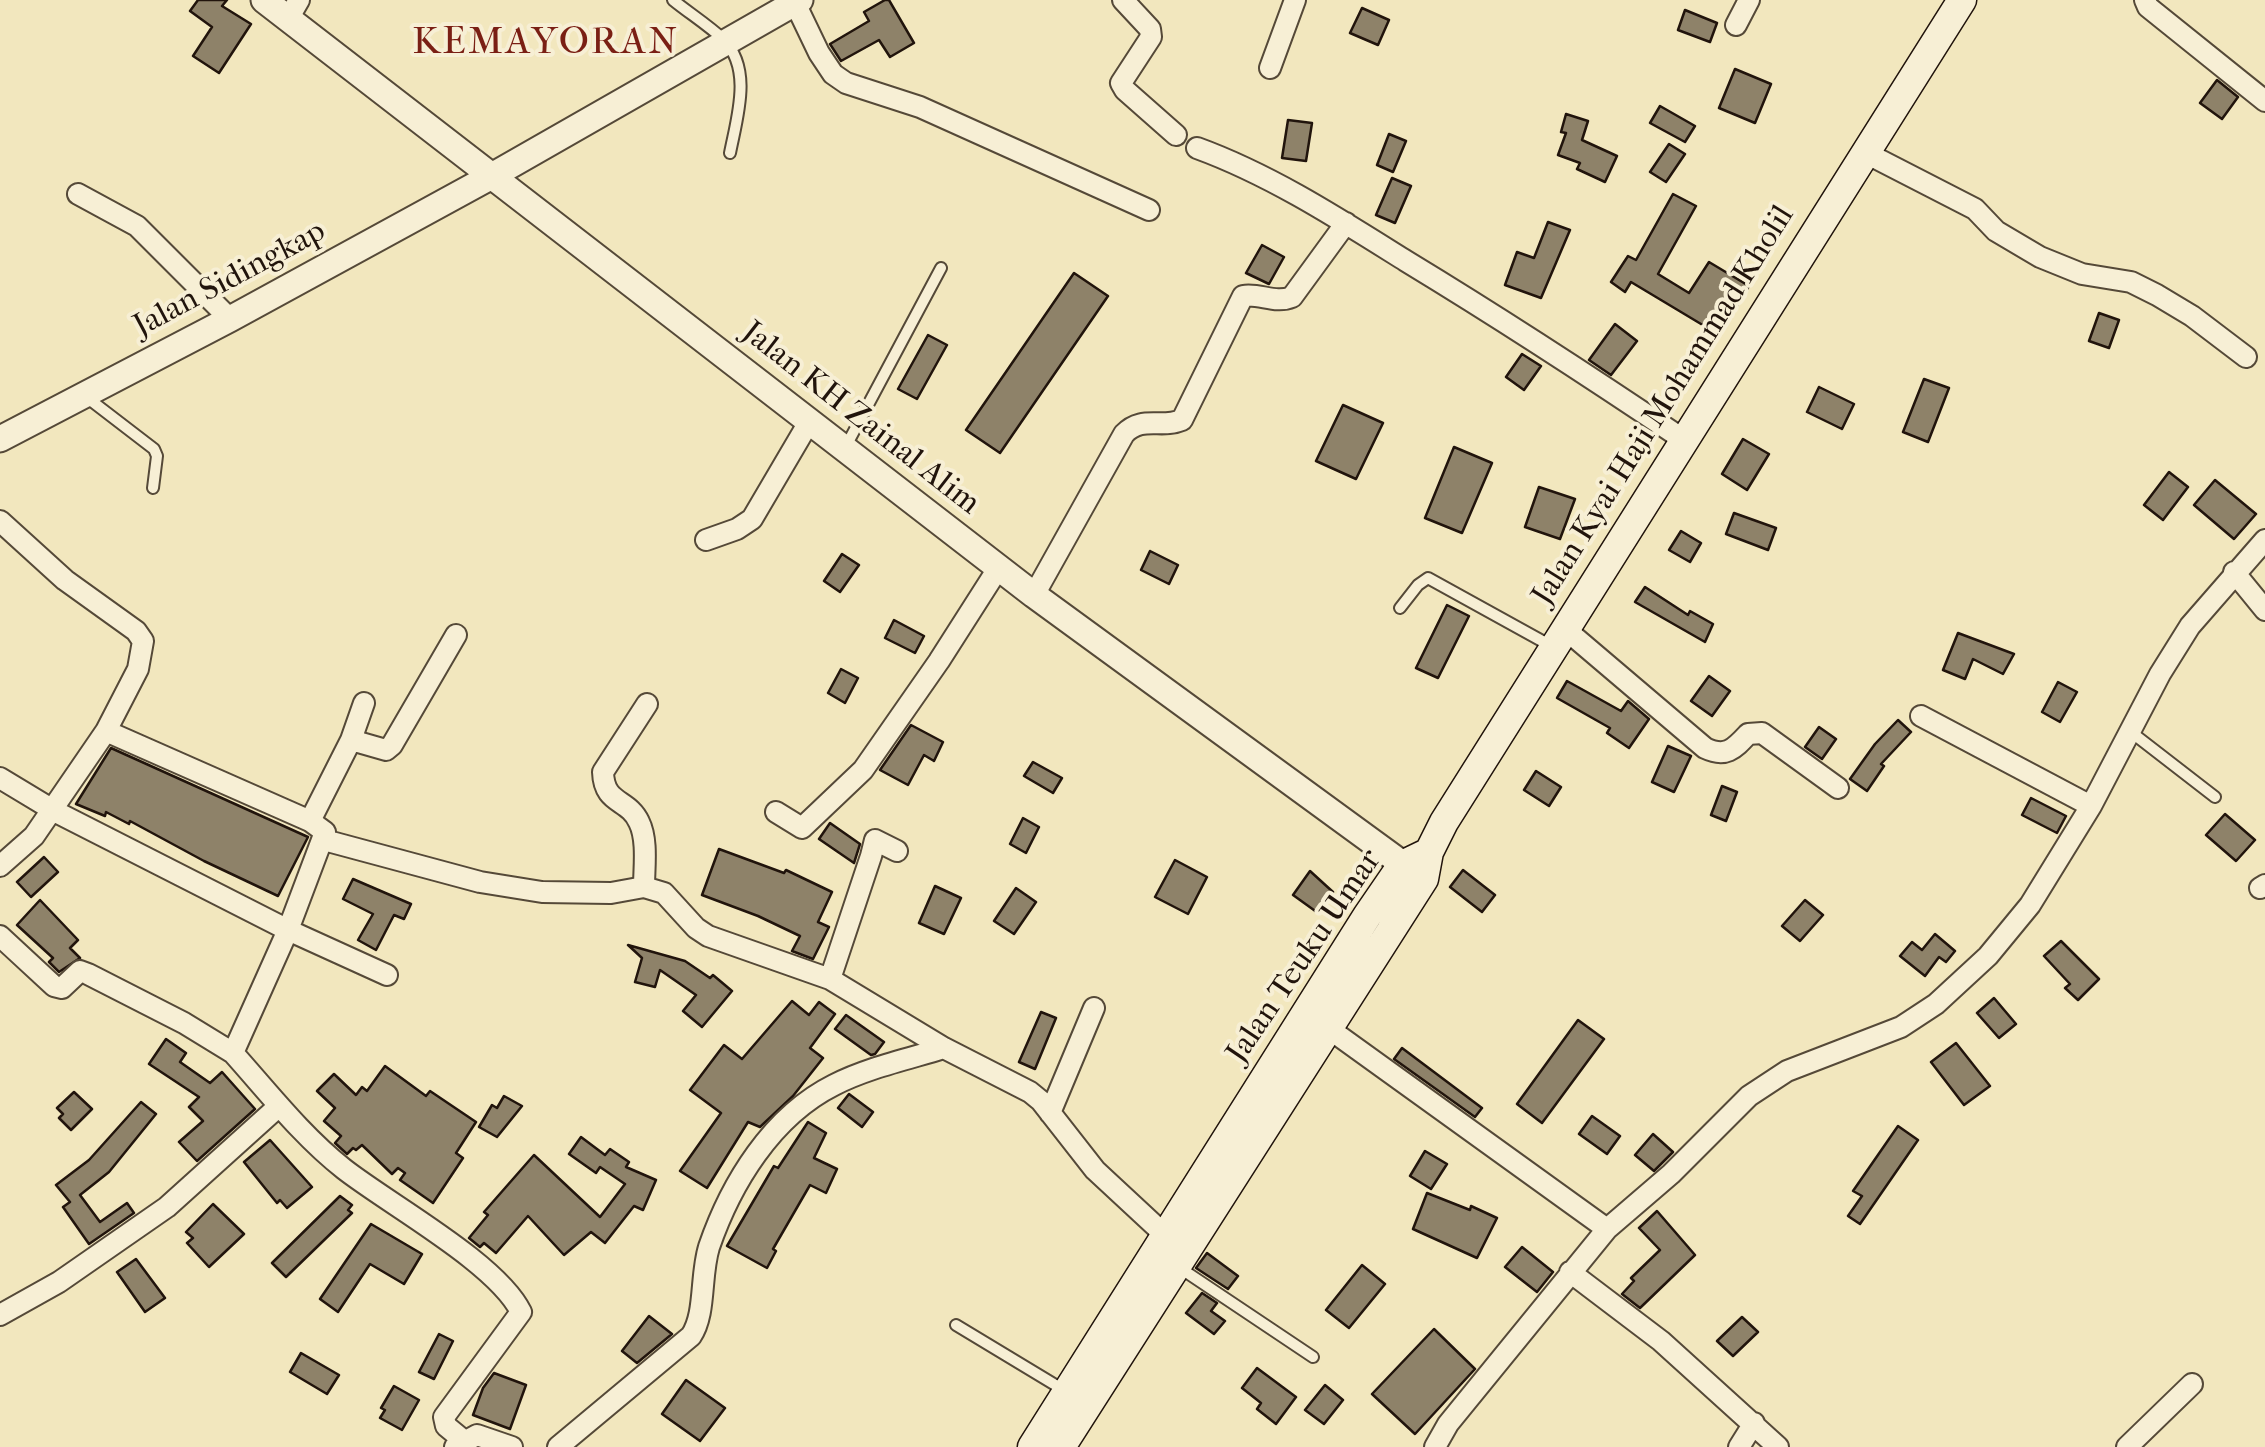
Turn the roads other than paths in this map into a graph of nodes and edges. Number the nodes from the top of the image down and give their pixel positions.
1 (264, 0) edge
2 (673, 0) edge
3 (1123, 0) edge
4 (1295, 0) edge
5 (1748, 0) edge
6 (1962, 0) edge
7 (2145, 0) edge
8 (797, 2) edge
9 (293, 9) edge
10 (1736, 25) dead end
11 (726, 42) junction
12 (1270, 68) dead end
13 (2265, 102) edge
14 (1176, 135) dead end
15 (1197, 148) dead end
16 (1864, 152) junction
17 (730, 153) dead end
18 (490, 176) junction
19 (78, 194) dead end
20 (1149, 210) dead end
21 (1346, 224) junction
22 (941, 268) dead end
23 (230, 319) junction
24 (2246, 357) dead end
25 (84, 395) junction
26 (809, 422) junction
27 (0, 439) edge
28 (1684, 440) junction
29 (844, 448) junction
30 (153, 488) dead end
31 (0, 522) edge
32 (706, 540) dead end
33 (2265, 540) edge
34 (999, 568) junction
35 (2234, 572) junction
36 (1034, 594) junction
37 (1400, 608) dead end
38 (2265, 610) edge
39 (456, 635) dead end
40 (1559, 638) junction
41 (364, 704) dead end
42 (647, 704) dead end
43 (1921, 716) dead end
44 (106, 731) junction
45 (2130, 731) junction
46 (351, 740) junction
47 (0, 778) edge
48 (1838, 788) dead end
49 (2215, 796) dead end
50 (2091, 806) junction
51 (53, 810) junction
52 (776, 812) dead end
53 (310, 821) junction
54 (324, 840) junction
55 (897, 852) dead end
56 (1418, 865) junction
57 (0, 866) edge
58 (644, 887) junction
59 (288, 930) junction
60 (0, 936) edge
61 (387, 975) dead end
62 (830, 980) junction
63 (1094, 1008) dead end
64 (1328, 1028) junction
65 (944, 1048) junction
66 (233, 1053) junction
67 (279, 1106) junction
68 (1050, 1112) junction
69 (1607, 1229) junction
70 (1164, 1235) junction
71 (1175, 1265) junction
72 (1570, 1272) junction
73 (0, 1315) edge
74 (956, 1325) dead end
75 (1121, 1328) junction
76 (1313, 1357) dead end
77 (2192, 1384) dead end
78 (1068, 1392) junction
79 (1754, 1423) junction
80 (460, 1443) edge
81 (512, 1447) edge
82 (558, 1447) edge
83 (1032, 1447) edge
84 (1061, 1447) edge
85 (1434, 1447) edge
86 (1739, 1447) edge
87 (1778, 1447) edge
88 (2127, 1447) edge

1 - 9 street, Jalan KH Zainal Alim
2 - 11 lane
3 - 14 street
4 - 12 street
5 - 10 street
6 - 16 main road, Jalan Kyai Haji Mohammad Kholil
7 - 13 street
8 - 11 street, Jalan Sidingkap
8 - 20 street
9 - 18 street, Jalan KH Zainal Alim
11 - 17 lane
11 - 18 street, Jalan Sidingkap
15 - 21 street
16 - 24 street
16 - 28 main road, Jalan Kyai Haji Mohammad Kholil
18 - 23 street, Jalan Sidingkap
18 - 26 street, Jalan KH Zainal Alim
19 - 23 street
21 - 28 street
21 - 36 street
22 - 29 lane
23 - 25 street, Jalan Sidingkap
25 - 27 street, Jalan Sidingkap
25 - 30 lane
26 - 29 street, Jalan KH Zainal Alim
26 - 32 street
28 - 40 main road, Jalan Kyai Haji Mohammad Kholil
29 - 34 street, Jalan KH Zainal Alim
31 - 44 street
33 - 35 street
34 - 36 street, Jalan KH Zainal Alim
34 - 52 street
35 - 38 street
35 - 45 street
36 - 56 street, Jalan KH Zainal Alim
37 - 40 lane
39 - 46 street
40 - 48 street
40 - 56 main road, Jalan Kyai Haji Mohammad Kholil
41 - 46 street
42 - 58 street
43 - 50 street
44 - 51 street
44 - 53 street
45 - 49 lane
45 - 50 street
46 - 53 street
47 - 51 street
50 - 69 street
51 - 57 street
51 - 59 street
53 - 54 street
54 - 58 street
54 - 59 street
55 - 62 street
56 - 64 main road, Jalan Teuku Umar
56 - 70 main road, Jalan Teuku Umar
58 - 62 street
59 - 61 street
59 - 66 street
60 - 66 street
62 - 65 street
63 - 68 street
64 - 69 street
64 - 71 main road, Jalan Teuku Umar
65 - 68 street
65 - 82 street
66 - 67 street
67 - 73 street
67 - 80 street
68 - 70 street
69 - 72 street
70 - 75 main road, Jalan Teuku Umar
71 - 75 main road, Jalan Teuku Umar
71 - 76 lane
72 - 79 street
72 - 85 street
74 - 78 lane
75 - 78 main road, Jalan Teuku Umar
75 - 84 main road, Jalan Teuku Umar
77 - 88 street
78 - 83 main road, Jalan Teuku Umar
79 - 86 street
79 - 87 street
80 - 81 street

